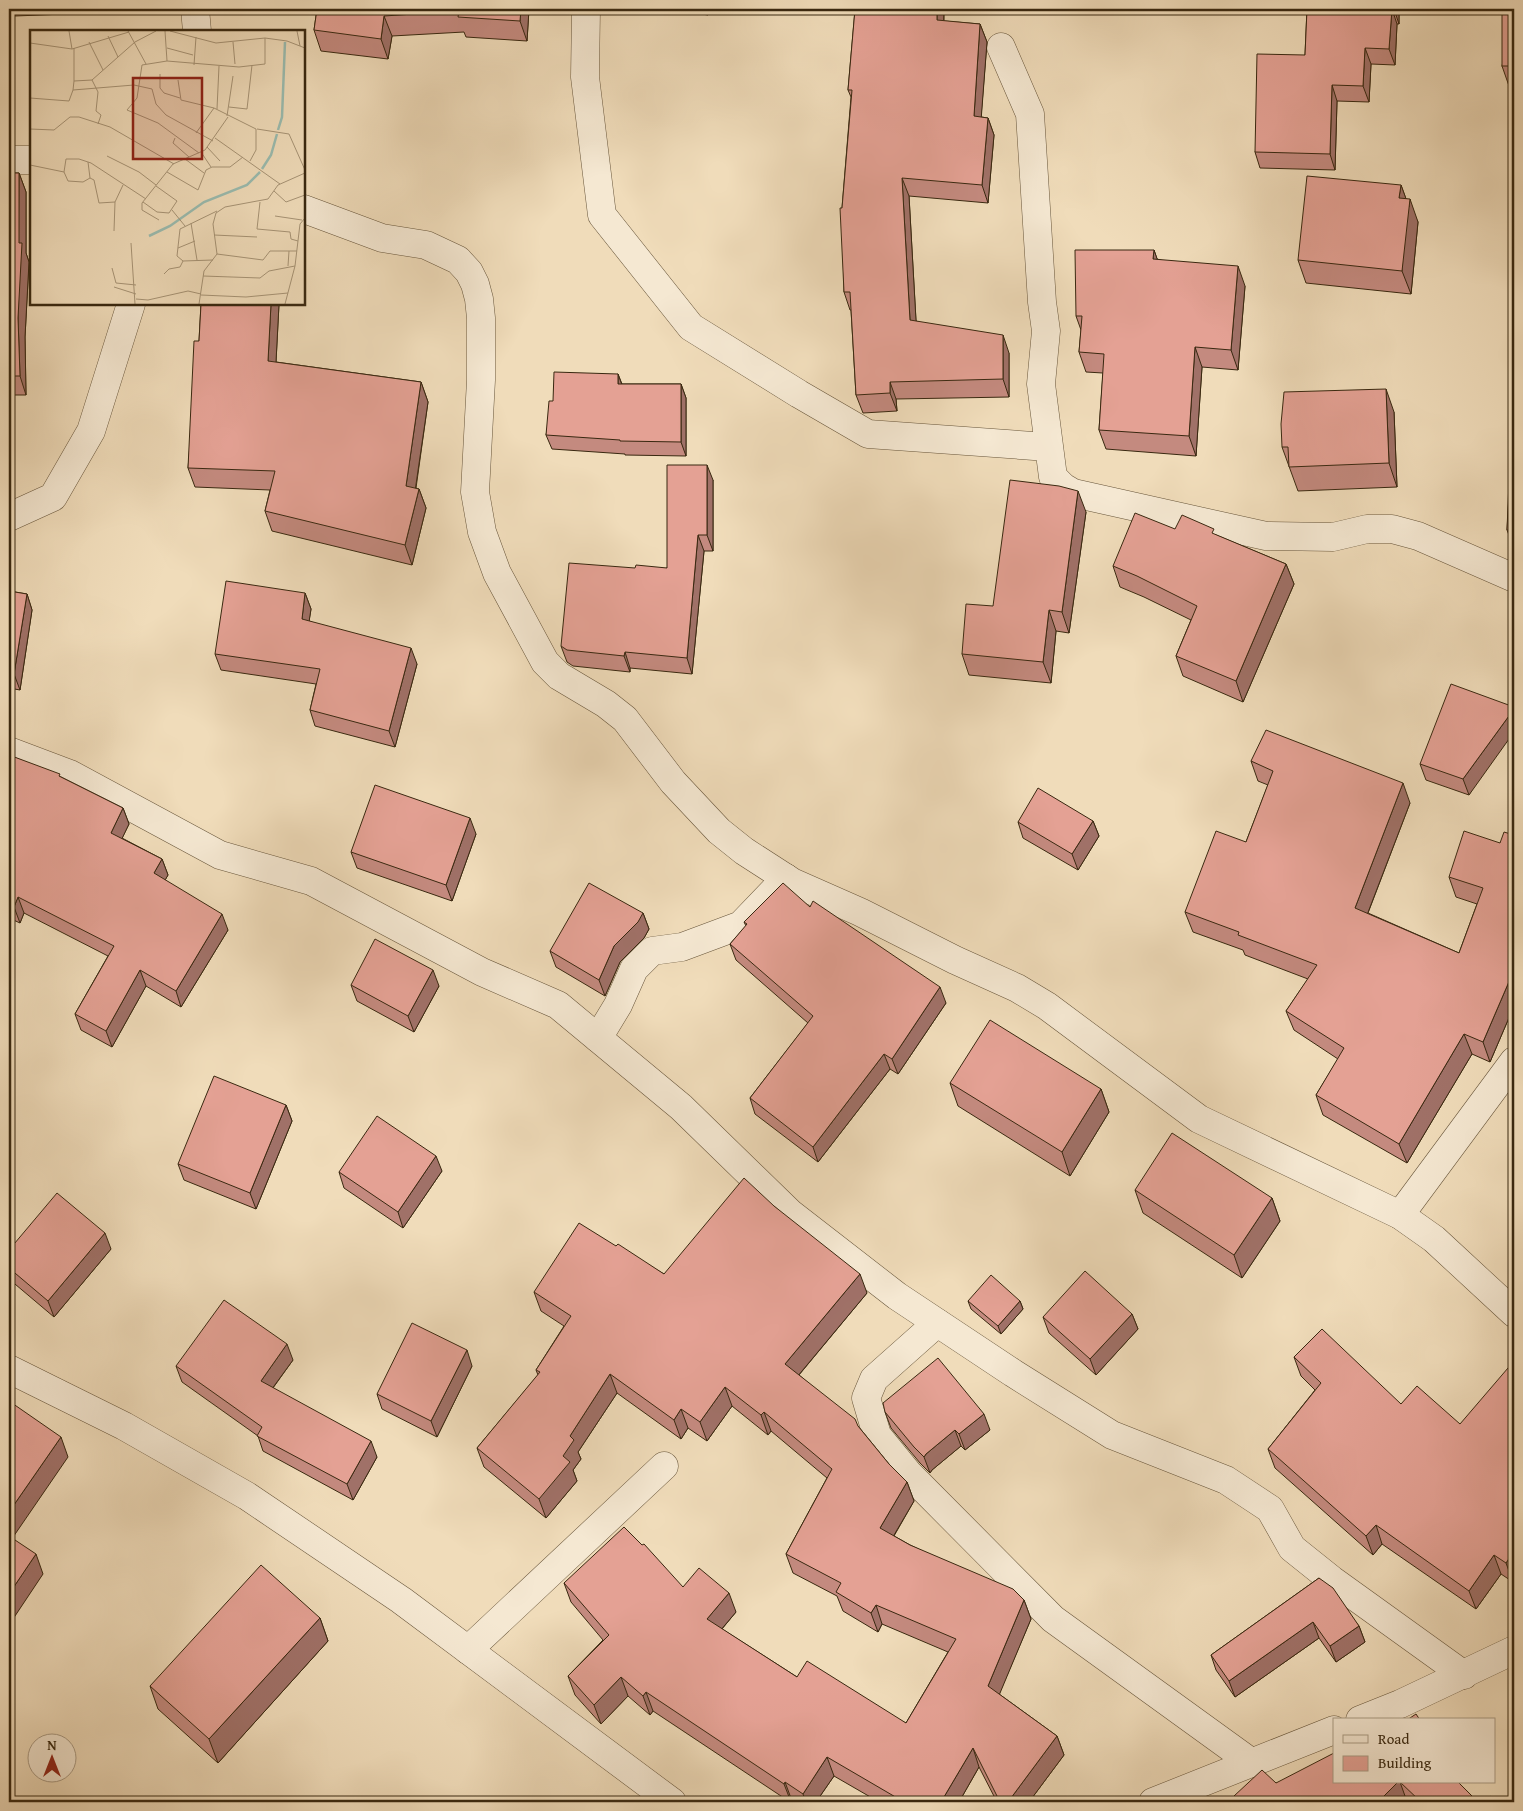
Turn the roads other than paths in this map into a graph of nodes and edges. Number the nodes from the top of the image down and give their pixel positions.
1 (195, 9) edge
2 (586, 9) edge
3 (197, 30) edge
4 (1001, 47) dead end
5 (9, 160) edge
6 (30, 160) edge
7 (305, 209) edge
8 (131, 305) edge
9 (1048, 447) junction
10 (9, 517) edge
11 (1514, 578) edge
12 (9, 752) edge
13 (786, 878) junction
14 (598, 1038) junction
15 (1514, 1061) edge
16 (1400, 1215) junction
17 (1514, 1313) edge
18 (938, 1323) junction
19 (9, 1369) edge
20 (664, 1466) dead end
21 (468, 1650) junction
22 (1511, 1657) edge
23 (1464, 1675) junction
24 (1365, 1718) edge
25 (1333, 1730) edge
26 (1252, 1763) junction
27 (672, 1802) edge
28 (1153, 1802) edge

1 - 3 street
2 - 9 street
4 - 9 street
5 - 6 street
7 - 13 street
8 - 10 street
9 - 11 street
12 - 14 street
13 - 14 street
13 - 16 street
14 - 18 street
15 - 16 street
16 - 17 street
18 - 23 street
18 - 26 street
19 - 21 street
20 - 21 street
21 - 27 street
22 - 23 street
23 - 24 street
25 - 26 street
26 - 28 street

